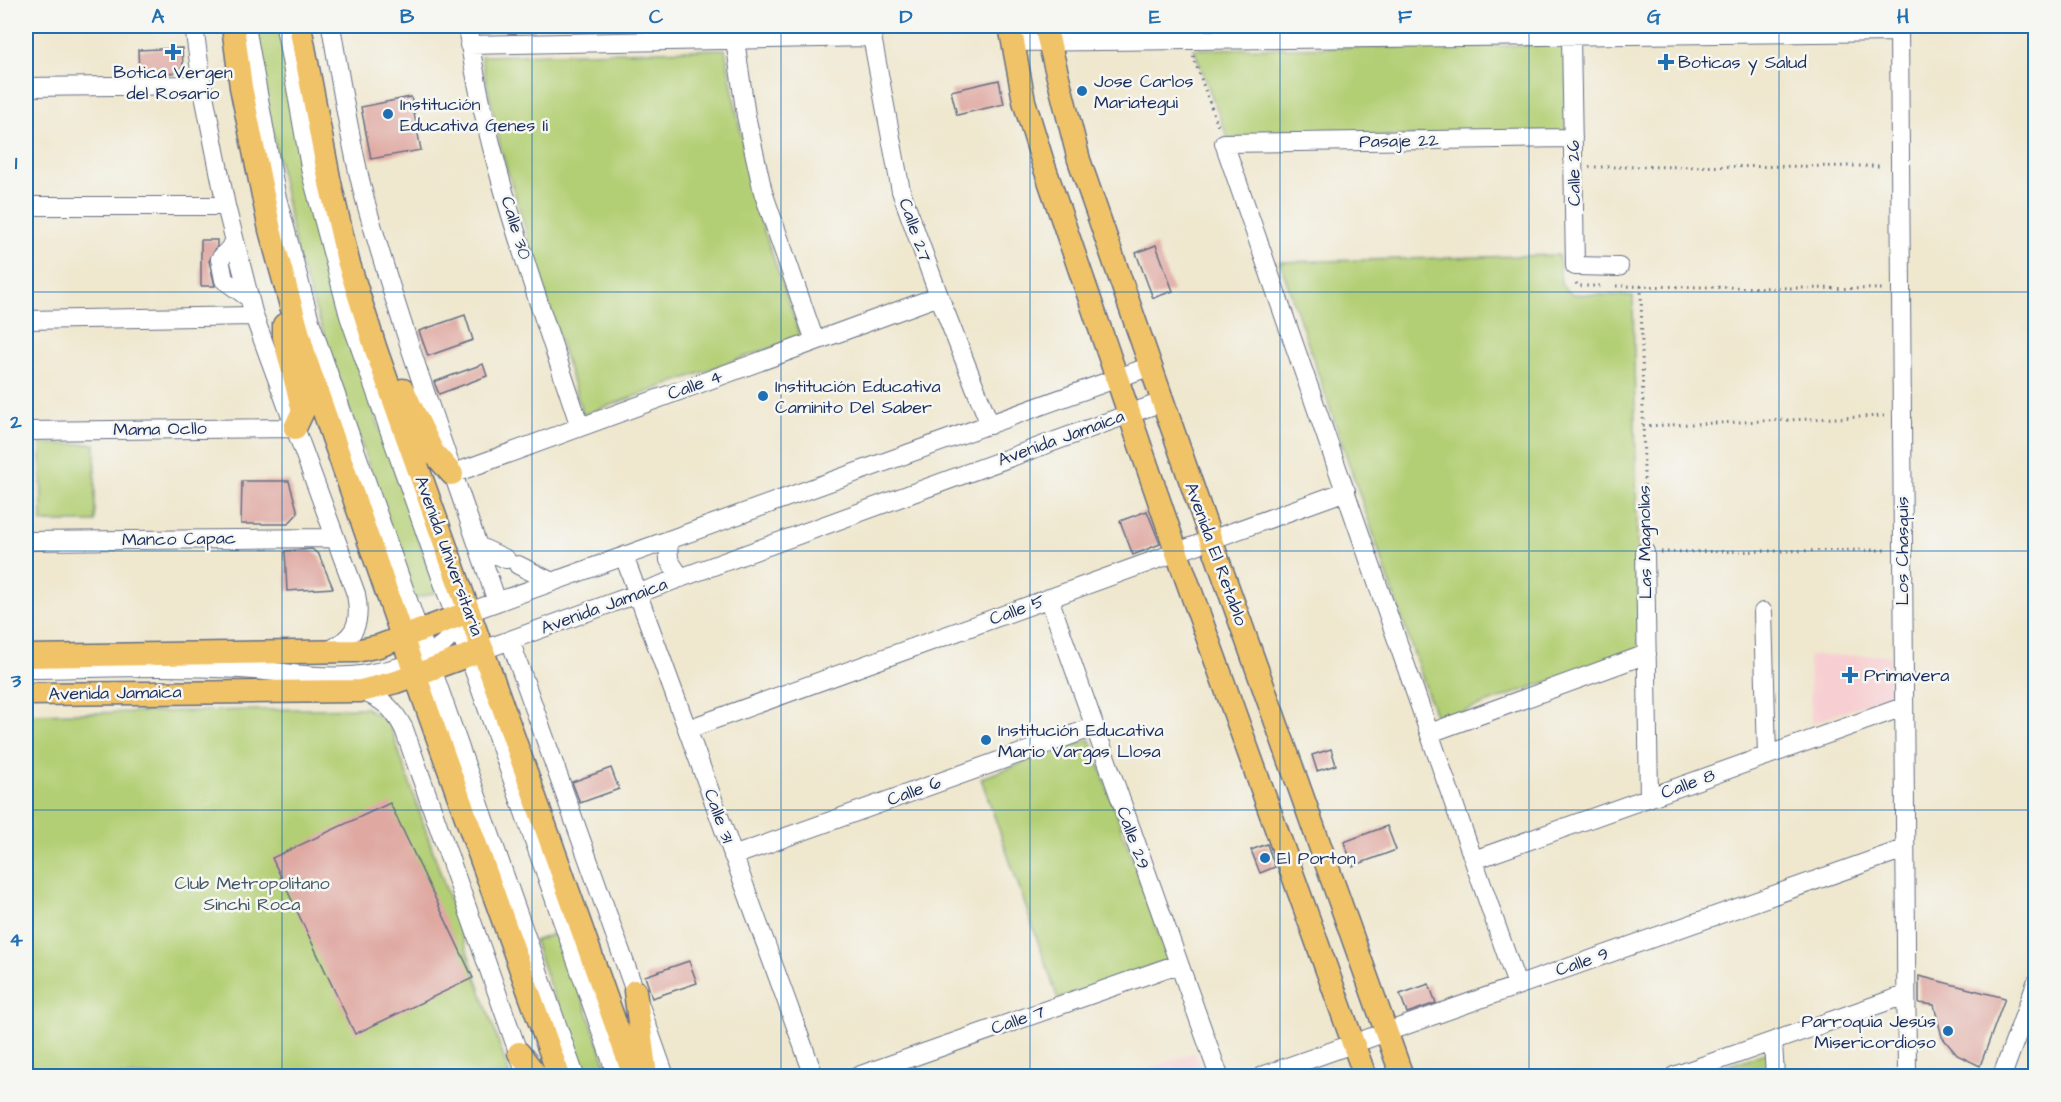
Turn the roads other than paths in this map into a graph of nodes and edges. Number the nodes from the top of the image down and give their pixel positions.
1 (194, 26) edge
2 (233, 26) edge
3 (246, 26) edge
4 (285, 26) edge
5 (300, 26) edge
6 (331, 26) edge
7 (467, 26) edge
8 (1899, 29) edge
9 (871, 31) edge
10 (1303, 32) edge
11 (1326, 32) edge
12 (1046, 33) edge
13 (1011, 34) edge
14 (1571, 36) junction
15 (735, 40) junction
16 (470, 45) junction
17 (202, 85) junction
18 (26, 87) edge
19 (1573, 138) junction
20 (26, 206) edge
21 (226, 206) junction
22 (1619, 267) dead end
23 (286, 291) junction
24 (939, 297) junction
25 (254, 316) junction
26 (26, 320) edge
27 (815, 341) junction
28 (376, 350) junction
29 (1151, 366) junction
30 (1117, 378) junction
31 (1162, 402) junction
32 (1128, 414) junction
33 (990, 425) junction
34 (580, 427) junction
35 (295, 428) junction
36 (26, 431) edge
37 (452, 474) junction
38 (1346, 491) junction
39 (333, 538) junction
40 (668, 540) junction
41 (1211, 540) junction
42 (26, 541) edge
43 (478, 546) junction
44 (1177, 552) junction
45 (1645, 552) road end
46 (624, 556) junction
47 (681, 578) junction
48 (552, 582) junction
49 (638, 594) junction
50 (1049, 598) junction
51 (497, 602) junction
52 (1762, 612) dead end
53 (460, 619) junction
54 (410, 634) junction
55 (510, 640) junction
56 (326, 652) junction
57 (475, 653) junction
58 (1647, 654) junction
59 (26, 656) edge
60 (421, 665) junction
61 (26, 669) edge
62 (361, 691) junction
63 (26, 694) edge
64 (1903, 708) junction
65 (1094, 727) junction
66 (688, 729) junction
67 (1430, 733) junction
68 (1767, 756) junction
69 (1649, 798) junction
70 (1904, 849) junction
71 (733, 856) junction
72 (1474, 860) junction
73 (1178, 964) junction
74 (1517, 985) junction
75 (2035, 986) edge
76 (635, 991) junction
77 (1905, 995) junction
78 (1386, 1032) junction
79 (1773, 1042) junction
80 (1352, 1044) junction
81 (519, 1053) junction
82 (527, 1077) edge
83 (537, 1077) edge
84 (559, 1077) edge
85 (575, 1077) edge
86 (617, 1077) edge
87 (634, 1077) edge
88 (646, 1077) edge
89 (665, 1077) edge
90 (814, 1077) edge
91 (858, 1077) edge
92 (1219, 1077) edge
93 (1262, 1077) edge
94 (1365, 1077) edge
95 (1402, 1077) edge
96 (1674, 1077) edge
97 (1775, 1077) edge
98 (1907, 1077) edge
99 (2002, 1077) edge

1 - 17 street
2 - 23 main road
3 - 54 street
4 - 53 street
5 - 28 main road, Avenida Universitaria
6 - 37 street, Avenida Universitaria
7 - 16 street, Calle 30
8 - 14 street
8 - 64 street, Los Chasquis
9 - 15 street
9 - 24 street, Calle 27
10 - 11 street
10 - 12 street
11 - 14 street
12 - 13 street
12 - 29 main road, Avenida El Retablo
13 - 30 main road, Avenida El Retablo
14 - 19 street, Calle 26
15 - 16 street
15 - 27 street
16 - 34 street, Calle 30
17 - 18 street
17 - 21 street
19 - 22 street, Calle 26
19 - 38 street, Pasaje 22
20 - 21 street
21 - 25 street
23 - 35 main road
23 - 54 main road
24 - 27 street, Calle 4
24 - 33 street, Calle 27
25 - 26 street
25 - 35 street
27 - 34 street, Calle 4
28 - 37 main road
28 - 53 main road, Avenida Universitaria
29 - 30 street, Avenida Jamaica
29 - 31 main road, Avenida El Retablo
30 - 32 main road, Avenida El Retablo
30 - 33 street, Avenida Jamaica
31 - 32 street, Avenida Jamaica
31 - 41 main road, Avenida El Retablo
32 - 44 main road, Avenida El Retablo
32 - 47 street, Avenida Jamaica
33 - 40 street, Avenida Jamaica
34 - 37 street, Calle 4
35 - 36 street, Mama Ocllo
35 - 39 street
37 - 43 street, Avenida Universitaria
38 - 41 street, Calle 5
38 - 67 street
39 - 42 street, Manco Capac
39 - 56 street
40 - 46 street, Avenida Jamaica
40 - 47 street
41 - 44 street, Calle 5
41 - 78 main road, Avenida El Retablo
43 - 48 street
43 - 51 street, Avenida Universitaria
44 - 50 street, Calle 5
44 - 80 main road, Avenida El Retablo
45 - 58 street, Las Magnolias
46 - 48 street, Avenida Jamaica
46 - 49 street, Calle 31
47 - 49 street, Avenida Jamaica
48 - 51 street, Avenida Jamaica
49 - 55 street, Avenida Jamaica
49 - 66 street, Calle 31
50 - 65 street, Calle 29
50 - 66 street, Calle 5
51 - 53 street, Avenida Jamaica
52 - 68 street
53 - 54 main road, Avenida Jamaica
53 - 57 main road, Avenida Universitaria
53 - 60 street
54 - 56 main road, Avenida Jamaica
54 - 60 main road
55 - 57 street, Avenida Jamaica
55 - 76 street, Avenida Universitaria
56 - 59 main road, Avenida Jamaica
57 - 60 main road, Avenida Jamaica
57 - 86 street
57 - 87 main road, Avenida Universitaria
58 - 67 street
58 - 69 street, Las Magnolias
60 - 61 street
60 - 62 main road, Avenida Jamaica
60 - 84 main road
60 - 85 street
62 - 63 main road, Avenida Jamaica
62 - 81 street
64 - 68 street, Calle 8
64 - 70 street, Los Chasquis
65 - 71 street, Calle 6
65 - 73 street, Calle 29
66 - 71 street, Calle 31
67 - 72 street
68 - 69 street, Calle 8
69 - 72 street, Calle 8
70 - 74 street, Calle 9
70 - 77 street, Los Chasquis
71 - 90 street, Calle 31
72 - 74 street
73 - 91 street, Calle 7
73 - 92 street, Calle 29
74 - 78 street, Calle 9
75 - 99 street
76 - 88 main road
76 - 89 street, Avenida Universitaria
77 - 79 street
77 - 98 street, Los Chasquis
78 - 80 street, Calle 9
78 - 95 main road, Avenida El Retablo
79 - 96 street
79 - 97 street
80 - 93 street, Calle 9
80 - 94 main road, Avenida El Retablo
81 - 82 street
81 - 83 main road

